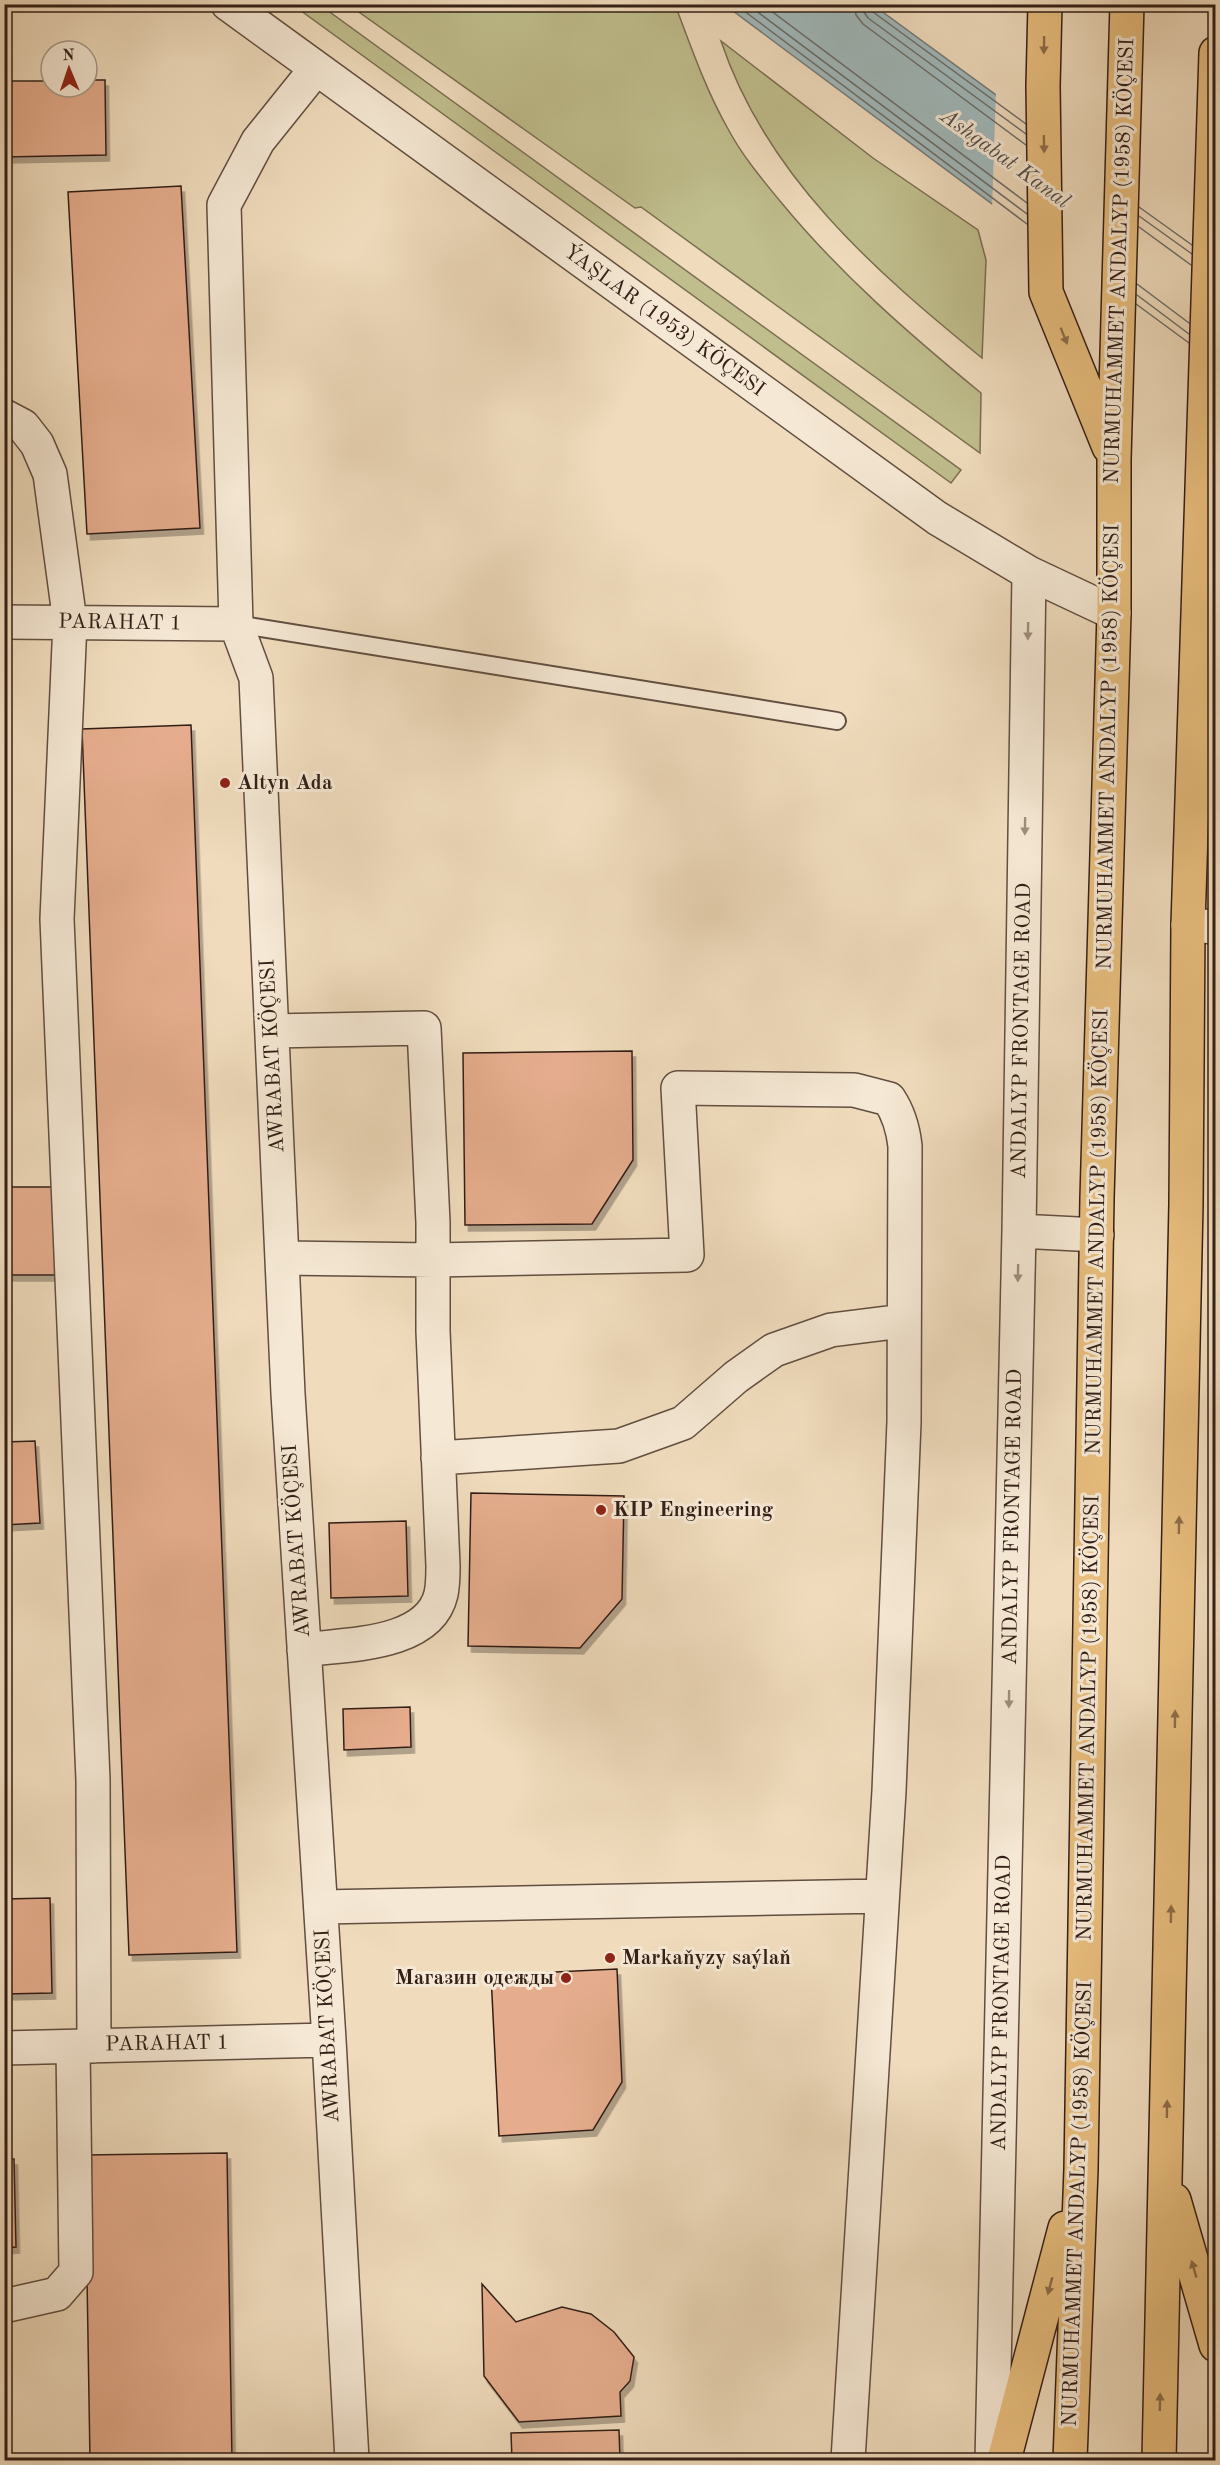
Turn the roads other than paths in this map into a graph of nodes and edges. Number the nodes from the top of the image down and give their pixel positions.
1 (228, 4) edge
2 (1045, 4) edge
3 (1127, 4) edge
4 (1215, 53) edge
5 (315, 70) junction
6 (4, 416) edge
7 (1215, 449) edge
8 (1114, 459) junction
9 (1201, 483) junction
10 (1029, 573) junction
11 (1114, 613) junction
12 (4, 622) edge
13 (70, 622) junction
14 (236, 624) junction
15 (837, 721) dead end
16 (1202, 926) edge
17 (272, 1031) junction
18 (1019, 1231) junction
19 (1097, 1235) junction
20 (282, 1258) junction
21 (434, 1260) junction
22 (903, 1321) junction
23 (438, 1458) junction
24 (304, 1650) junction
25 (882, 1896) junction
26 (321, 1907) junction
27 (329, 2040) junction
28 (83, 2046) junction
29 (4, 2048) edge
30 (1165, 2168) junction
31 (1081, 2169) junction
32 (4, 2306) edge
33 (1215, 2345) edge
34 (352, 2460) edge
35 (848, 2460) edge
36 (992, 2460) edge
37 (1004, 2460) edge
38 (1070, 2460) edge
39 (1159, 2460) edge

1 - 5 street, ÝAŞLAR (1953) KÖÇESI
2 -> 8 main road
3 - 8 main road, NURMUHAMMET ANDALYP (1958) KÖÇESI
4 - 9 main road
5 - 10 street, ÝAŞLAR (1953) KÖÇESI
5 - 14 street, AWRABAT KÖÇESI
6 - 13 street
7 - 9 main road
8 - 11 main road, NURMUHAMMET ANDALYP (1958) KÖÇESI
9 - 16 main road
10 - 11 street, ÝAŞLAR (1953) KÖÇESI
10 -> 18 street, ANDALYP FRONTAGE ROAD
11 - 19 main road, NURMUHAMMET ANDALYP (1958) KÖÇESI
12 - 13 street, PARAHAT 1
13 - 14 street, PARAHAT 1
13 - 28 street
14 - 15 lane
14 - 17 street, AWRABAT KÖÇESI
30 -> 16 main road
17 - 20 street, AWRABAT KÖÇESI
17 - 21 street
18 - 19 street
18 -> 36 street, ANDALYP FRONTAGE ROAD
19 - 31 main road, NURMUHAMMET ANDALYP (1958) KÖÇESI
20 - 21 street
20 - 24 street, AWRABAT KÖÇESI
21 - 22 street
21 - 23 street
22 - 23 street
22 - 25 street
23 - 24 street
24 - 26 street, AWRABAT KÖÇESI
25 - 26 street
25 - 35 street
26 - 27 street, AWRABAT KÖÇESI
27 - 28 street, PARAHAT 1
27 - 34 street, AWRABAT KÖÇESI
28 - 29 street, PARAHAT 1
28 - 32 street
33 -> 30 main road
39 -> 30 main road
31 -> 37 main road
31 - 38 main road, NURMUHAMMET ANDALYP (1958) KÖÇESI

